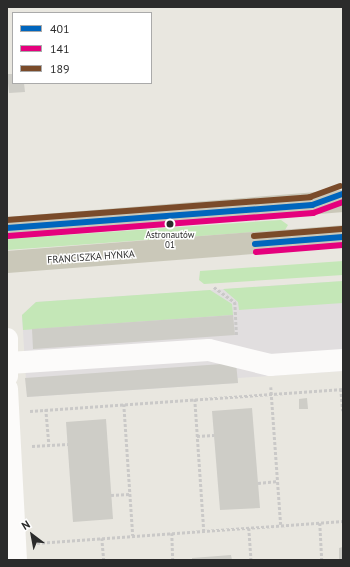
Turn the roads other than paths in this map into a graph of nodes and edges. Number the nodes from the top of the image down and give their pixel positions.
1 (343, 194) edge
2 (343, 201) edge
3 (312, 205) junction
4 (7, 228) edge
5 (343, 236) edge
6 (7, 262) edge
7 (7, 339) edge
8 (343, 360) edge
9 (8, 370) edge
10 (7, 389) edge
11 (16, 560) edge

1 - 3 main road
2 - 3 main road
3 - 4 main road
5 - 6 main road, FRANCISZKA HYNKA
7 - 9 street
8 - 9 street
10 - 11 street

